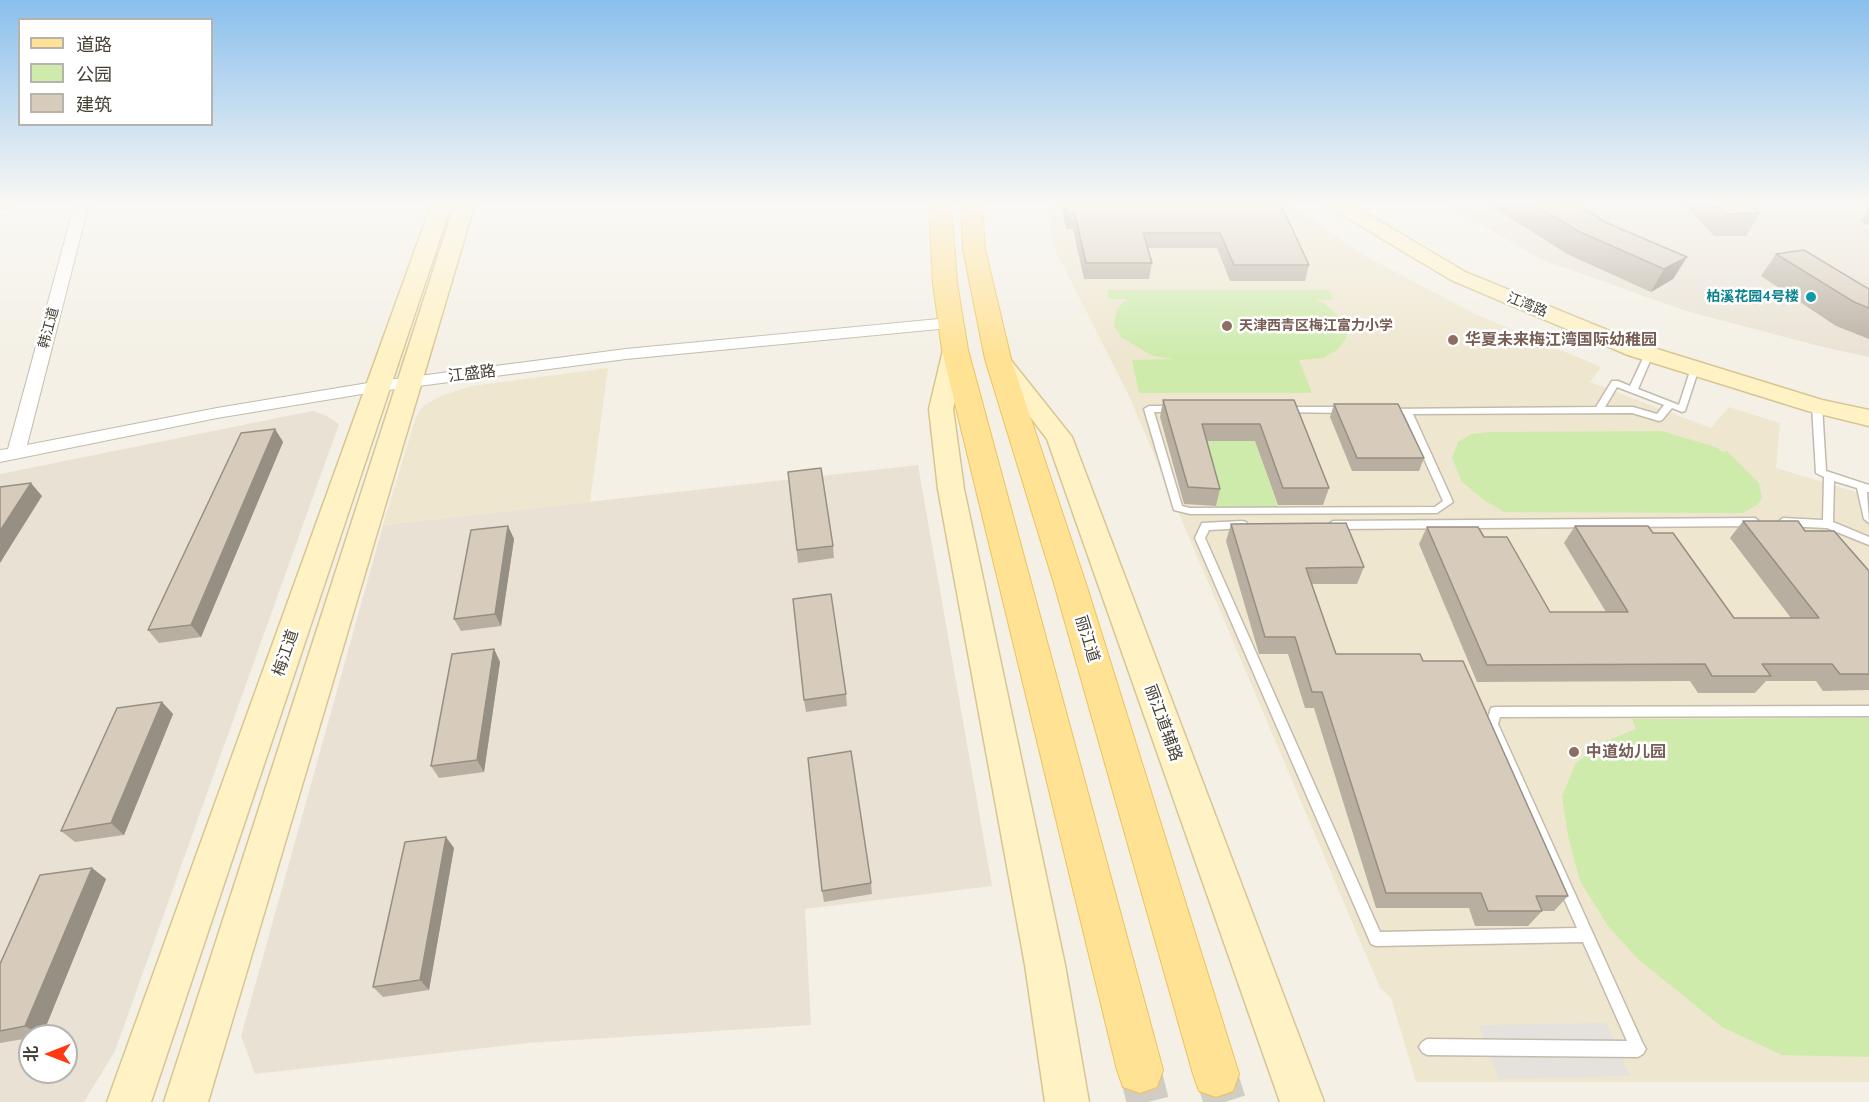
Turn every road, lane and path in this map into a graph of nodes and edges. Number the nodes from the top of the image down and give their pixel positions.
1 (67, 254) edge
2 (429, 254) edge
3 (445, 254) edge
4 (945, 254) edge
5 (975, 254) edge
6 (1422, 254) edge
7 (1445, 254) edge
8 (952, 337) junction
9 (1649, 354) junction
10 (998, 358) junction
11 (1695, 368) junction
12 (395, 384) junction
13 (1633, 390) junction
14 (1869, 400) edge
15 (1670, 404) junction
16 (1817, 406) junction
17 (1184, 409) edge
18 (1278, 410) edge
19 (1360, 410) edge
20 (1599, 410) junction
21 (1383, 411) edge
22 (1407, 411) junction
23 (1869, 418) edge
24 (8, 455) edge
25 (1829, 476) junction
26 (1865, 488) edge
27 (1869, 519) edge
28 (1828, 524) junction
29 (1254, 525) edge
30 (1325, 525) edge
31 (1869, 541) edge
32 (1869, 711) edge
33 (1586, 935) junction
34 (1427, 1047) dead end
35 (1140, 1070) tunnel mouth
36 (1216, 1074) tunnel mouth
37 (129, 1102) edge
38 (186, 1102) edge
39 (1067, 1102) edge
40 (1302, 1102) edge

1 - 24 street, 韩江道
2 - 12 street, 梅江道
3 - 12 street, 梅江道
4 - 8 main road
5 - 10 main road, 丽江道
6 - 9 street, 江湾路
7 - 14 street, 江湾路
8 - 12 street, 江盛路
8 - 35 main road
8 - 39 street
9 - 11 street, 江湾路
9 - 13 lane
10 - 36 main road, 丽江道
10 - 40 street, 丽江道辅路
11 - 15 lane
11 - 16 street, 江湾路
12 - 24 street, 江盛路
12 - 37 street, 梅江道
12 - 38 street, 梅江道
13 - 15 lane
13 - 20 lane
15 - 20 lane
16 - 23 street, 江湾路
16 - 25 lane
17 - 22 lane
18 - 19 lane
20 - 22 lane
21 - 22 lane
25 - 26 lane
25 - 28 lane
26 - 27 lane
28 - 30 lane
28 - 31 lane
29 - 33 lane
32 - 33 lane
33 - 34 lane

